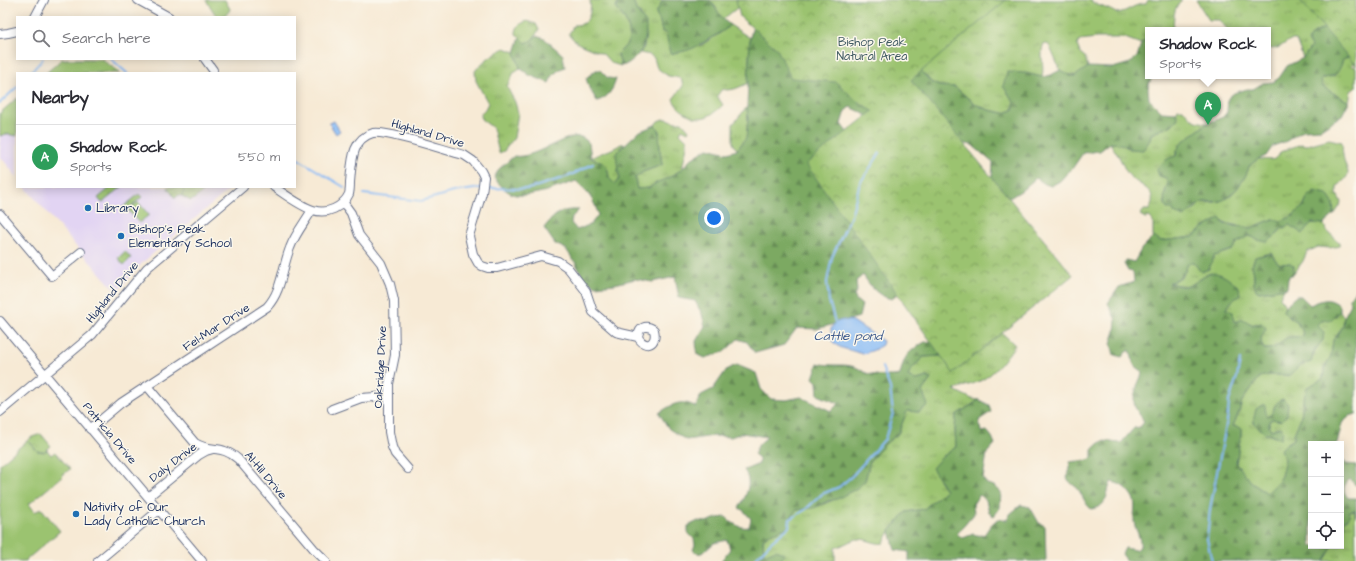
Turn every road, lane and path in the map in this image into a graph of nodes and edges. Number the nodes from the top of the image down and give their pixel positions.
1 (44, 0) edge
2 (138, 0) edge
3 (36, 16) edge
4 (167, 16) edge
5 (16, 31) edge
6 (0, 34) edge
7 (206, 60) edge
8 (213, 70) dead end
9 (242, 188) edge
10 (276, 188) edge
11 (343, 202) junction
12 (312, 210) junction
13 (0, 214) edge
14 (81, 252) dead end
15 (0, 321) edge
16 (638, 337) dead end
17 (45, 374) junction
18 (147, 386) junction
19 (389, 396) junction
20 (332, 409) dead end
21 (0, 412) edge
22 (90, 428) junction
23 (214, 449) junction
24 (408, 469) dead end
25 (148, 497) junction
26 (159, 510) junction
27 (98, 561) edge
28 (202, 561) edge
29 (326, 561) edge

1 - 3 street
2 - 4 street
5 - 6 street
7 - 8 street
9 - 17 street, Highland Drive
10 - 12 street
11 - 12 street
11 - 16 street, Highland Drive
11 - 19 street, Oakridge Drive
12 - 18 street, Fel-Mar Drive
13 - 14 street
15 - 17 street, Patricia Drive
17 - 21 street, Highland Drive
17 - 22 street, Patricia Drive
18 - 22 street, Fel-Mar Drive
18 - 23 street, Al-Hil Drive
19 - 20 street
19 - 24 street, Oakridge Drive
22 - 25 street, Patricia Drive
23 - 25 street, Daly Drive
23 - 29 street, Al-Hil Drive
25 - 26 street, Patricia Drive
26 - 27 street
26 - 28 street, Patricia Drive

